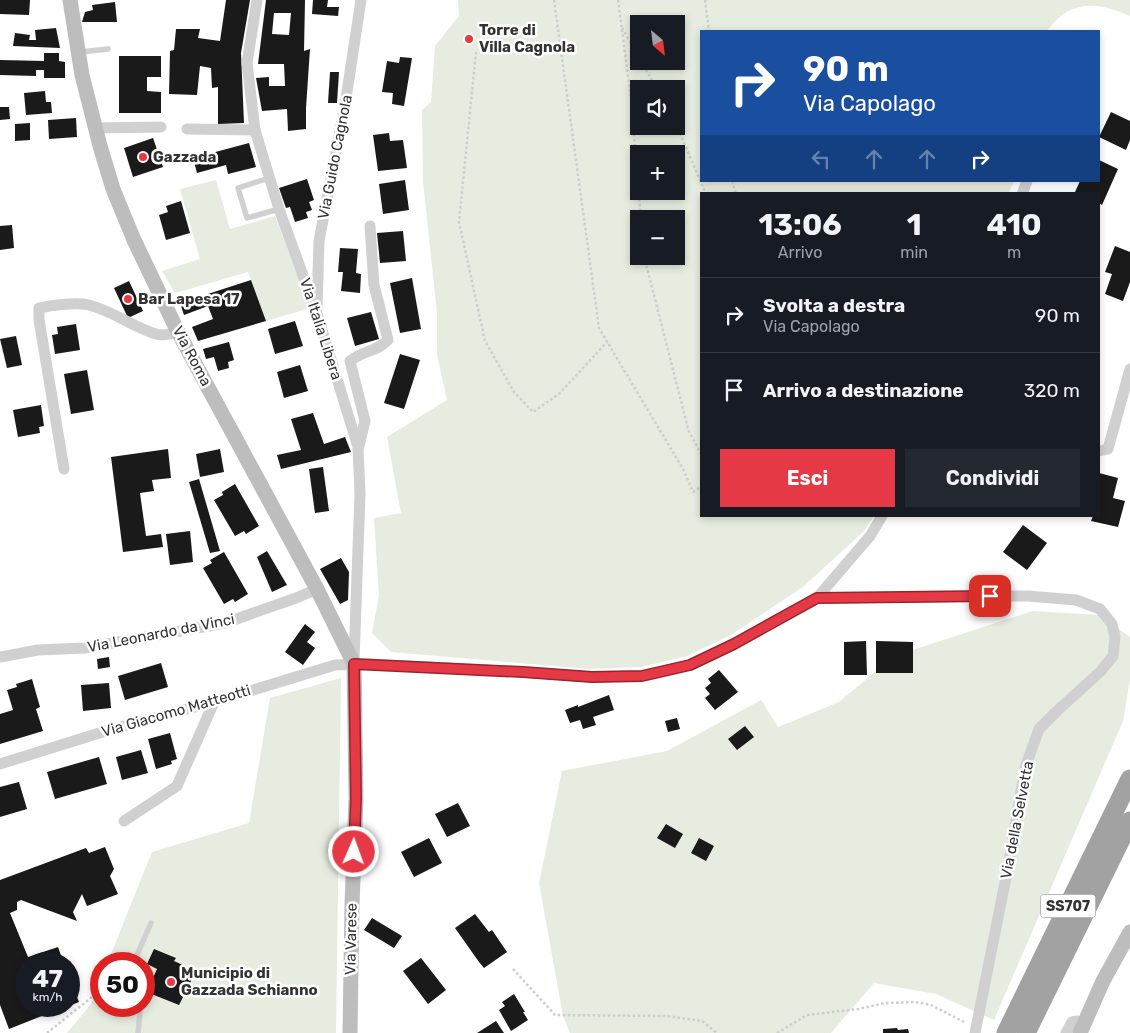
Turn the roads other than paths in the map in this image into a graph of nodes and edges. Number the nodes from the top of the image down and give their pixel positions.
1 (70, 0) edge
2 (256, 0) edge
3 (361, 0) edge
4 (108, 49) dead end
5 (78, 52) junction
6 (160, 127) dead end
7 (95, 128) junction
8 (187, 129) dead end
9 (255, 130) junction
10 (269, 178) junction
11 (279, 209) junction
12 (370, 226) dead end
13 (317, 314) junction
14 (178, 332) junction
15 (1130, 369) edge
16 (358, 447) junction
17 (1100, 451) edge
18 (64, 469) dead end
19 (881, 517) edge
20 (316, 588) junction
21 (817, 598) junction
22 (0, 657) edge
23 (354, 664) junction
24 (214, 702) junction
25 (0, 764) edge
26 (1130, 779) edge
27 (124, 821) dead end
28 (1130, 821) edge
29 (151, 923) dead end
30 (1130, 932) edge
31 (138, 952) edge
32 (140, 1017) edge
33 (1081, 1028) edge
34 (976, 1030) edge
35 (138, 1033) edge
36 (350, 1033) edge
37 (1006, 1033) edge
38 (1026, 1033) edge
39 (1066, 1033) edge

1 - 5 main road, Via Roma
2 - 9 street, Via Italia Libera
3 - 13 street, Via Guido Cagnola
4 - 5 lane
5 - 7 main road, Via Roma
6 - 7 street
7 - 14 main road, Via Roma
8 - 9 street
9 - 10 street, Via Italia Libera
10 - 11 street, Via Italia Libera
10 - 11 lane
11 - 13 street, Via Italia Libera
12 - 16 street
13 - 16 street, Via Italia Libera
14 - 18 street
14 - 20 main road, Via Roma
15 - 17 street
16 - 23 street, Via Italia Libera
19 - 21 street
20 - 22 street, Via Leonardo da Vinci
20 - 23 main road, Via Roma
21 - 23 street, Via Giacomo Matteotti
21 - 34 street, Via della Selvetta
23 - 24 street, Via Giacomo Matteotti
23 - 36 main road, Via Varese
24 - 25 street, Via Giacomo Matteotti
24 - 27 street
26 - 37 highway, SS707
28 - 38 highway, SS707
29 - 31 lane
30 - 33 main road
32 - 35 lane
33 - 39 street

